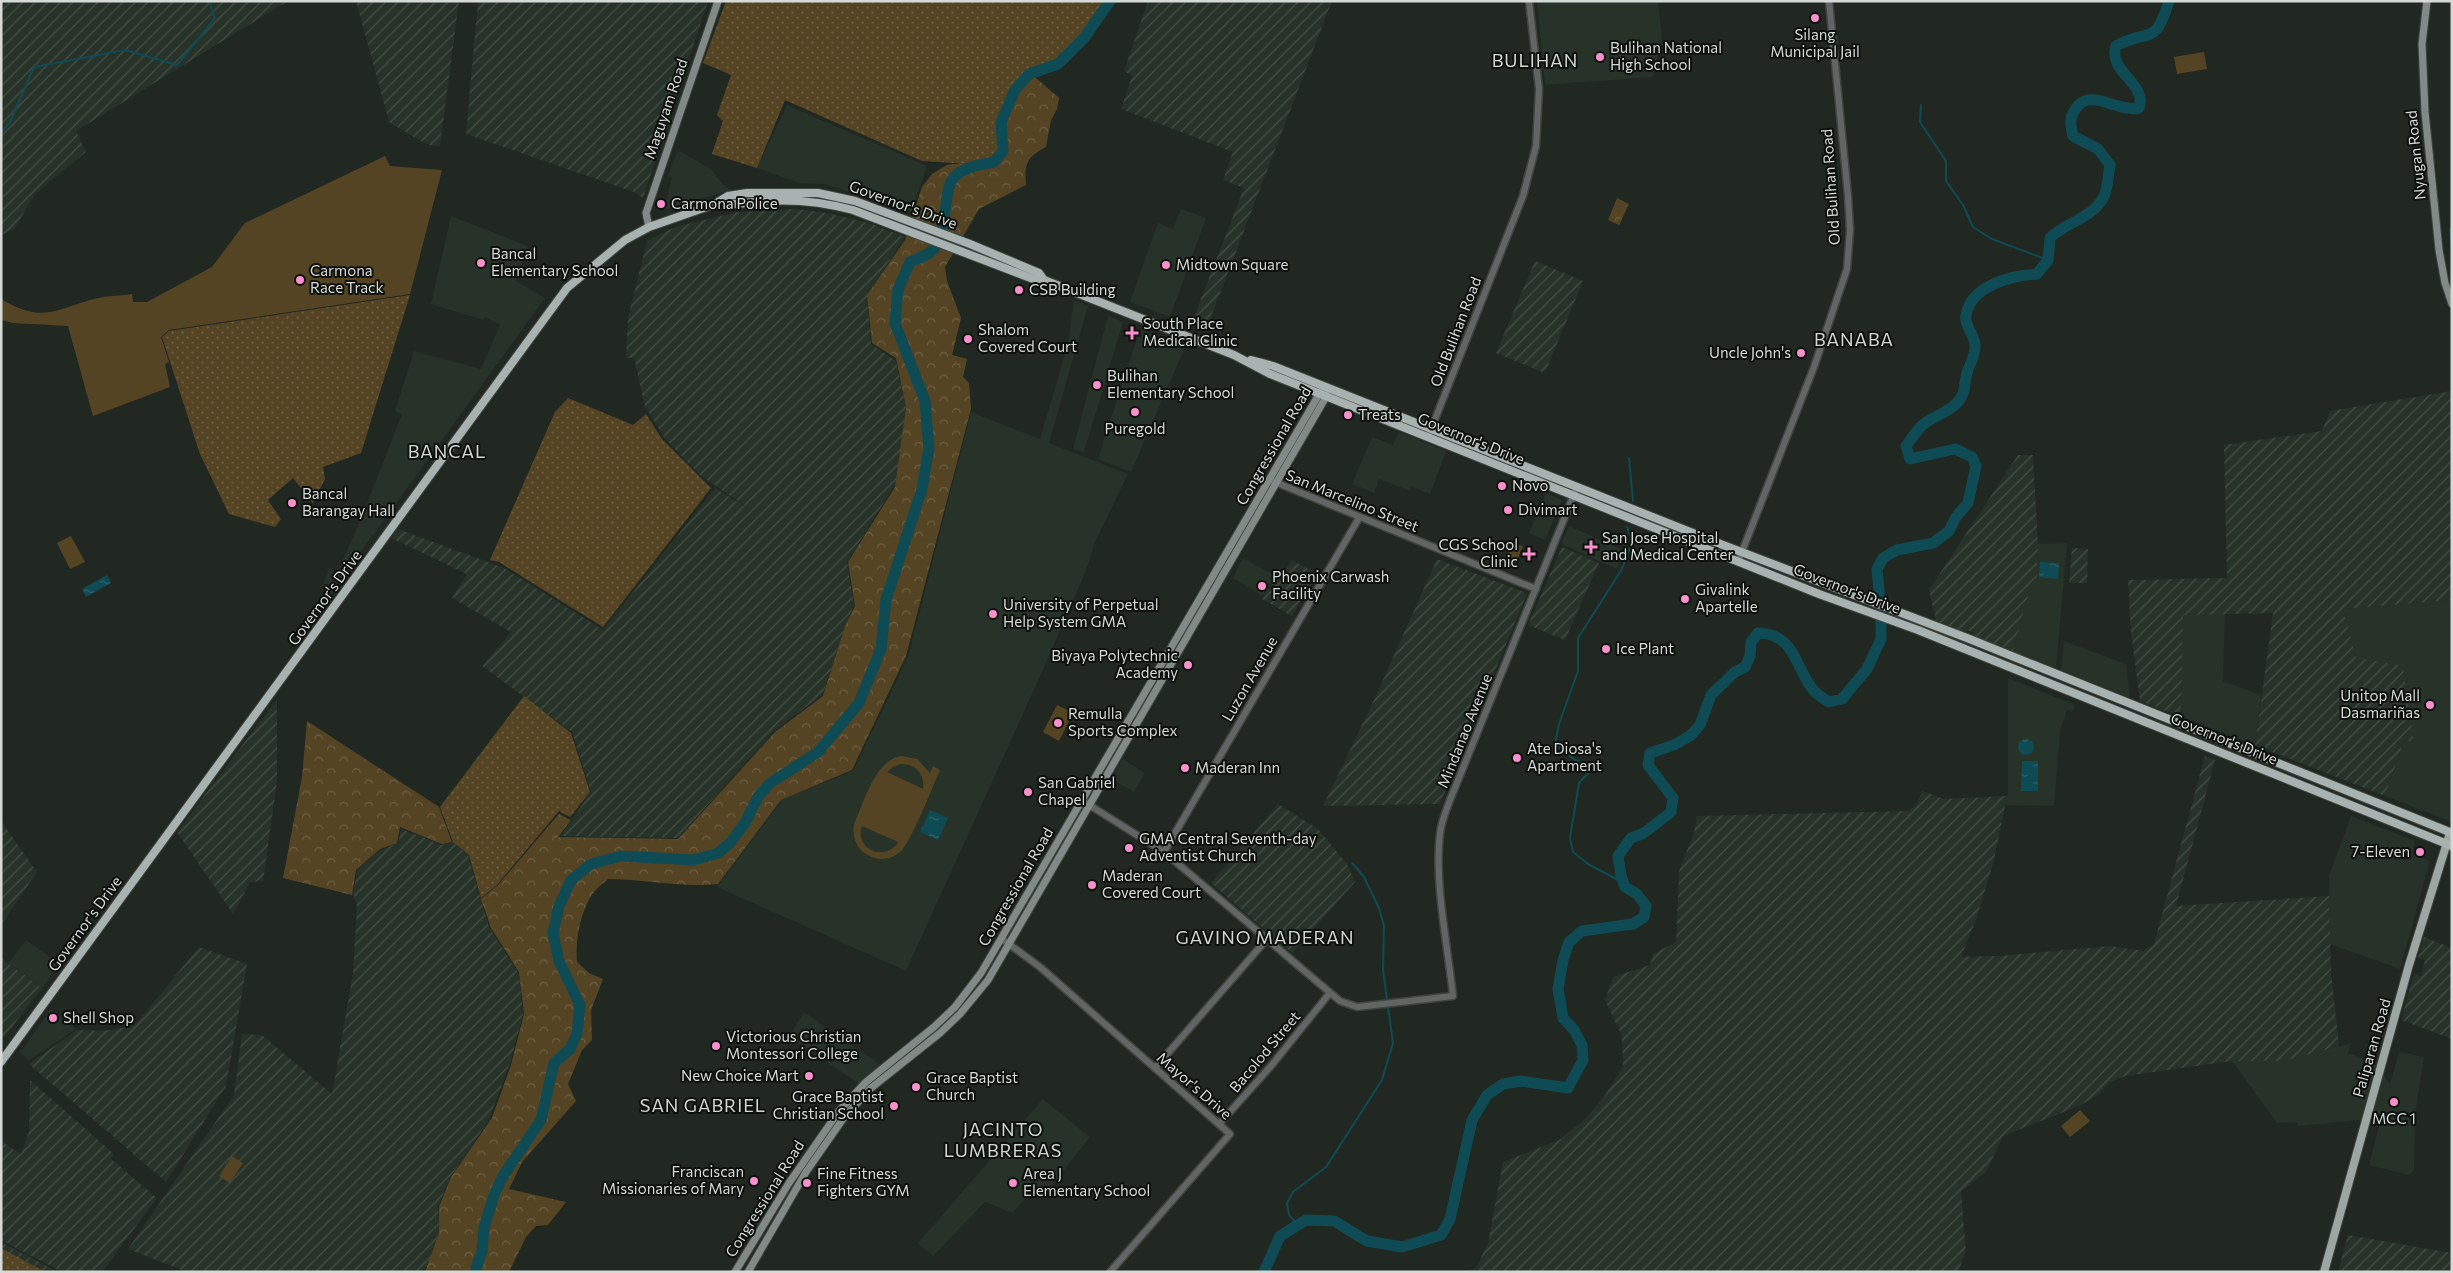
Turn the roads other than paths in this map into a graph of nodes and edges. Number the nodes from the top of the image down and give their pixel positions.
1 (718, 1) edge
2 (1529, 1) edge
3 (1829, 1) edge
4 (2427, 1) edge
5 (715, 204) junction
6 (649, 227) junction
7 (1044, 280) junction
8 (2452, 304) edge
9 (1234, 356) junction
10 (1325, 388) junction
11 (1318, 393) junction
12 (1326, 396) junction
13 (1429, 433) junction
14 (1273, 482) junction
15 (1576, 491) junction
16 (1359, 518) junction
17 (1742, 552) junction
18 (1738, 562) junction
19 (1536, 589) junction
20 (1082, 801) junction
21 (1090, 805) junction
22 (2451, 833) edge
23 (2449, 844) edge
24 (1164, 852) junction
25 (1268, 939) junction
26 (1006, 941) junction
27 (1329, 994) junction
28 (1, 1062) edge
29 (1155, 1068) junction
30 (1220, 1123) junction
31 (735, 1272) edge
32 (748, 1272) edge
33 (1110, 1272) edge
34 (2324, 1272) edge

1 - 6 main road, Maguyam Road
2 - 13 street, Old Bulihan Road
3 - 17 street, Old Bulihan Road
4 - 8 main road, Nyugan Road
5 - 6 highway, Governor's Drive
5 - 7 highway, Governor's Drive
5 - 7 highway, Governor's Drive
6 - 28 highway, Governor's Drive
7 - 9 highway, Governor's Drive
9 - 10 highway, Governor's Drive
9 - 11 highway, Governor's Drive
10 - 11 main road, Congressional Road
10 - 12 main road, Congressional Road
10 - 13 highway, Governor's Drive
11 - 12 highway, Governor's Drive
11 - 14 main road, Congressional Road
12 - 13 highway, Governor's Drive
12 - 14 main road, Congressional Road
13 - 15 highway, Governor's Drive
14 - 16 street, San Marcelino Street
14 - 20 main road, Congressional Road
14 - 21 main road, Congressional Road
15 - 17 highway, Governor's Drive
15 - 18 highway, Governor's Drive
15 - 19 street, Mindanao Avenue
16 - 19 street, San Marcelino Street
16 - 24 street, Luzon Avenue
17 - 18 street, Old Bulihan Road
17 - 22 highway, Governor's Drive
18 - 23 highway, Governor's Drive
19 - 27 street, Mindanao Avenue
20 - 21 street
20 - 26 main road, Congressional Road
21 - 24 street
21 - 26 main road, Congressional Road
22 - 23 main road, Paliparan Road
23 - 34 main road, Paliparan Road
24 - 25 street
25 - 27 street
25 - 29 street
26 - 29 street, Mayor's Drive
26 - 31 main road, Congressional Road
26 - 32 main road, Congressional Road
27 - 30 street, Bacolod Street
29 - 30 street, Mayor's Drive
30 - 33 street, Mayor's Drive

